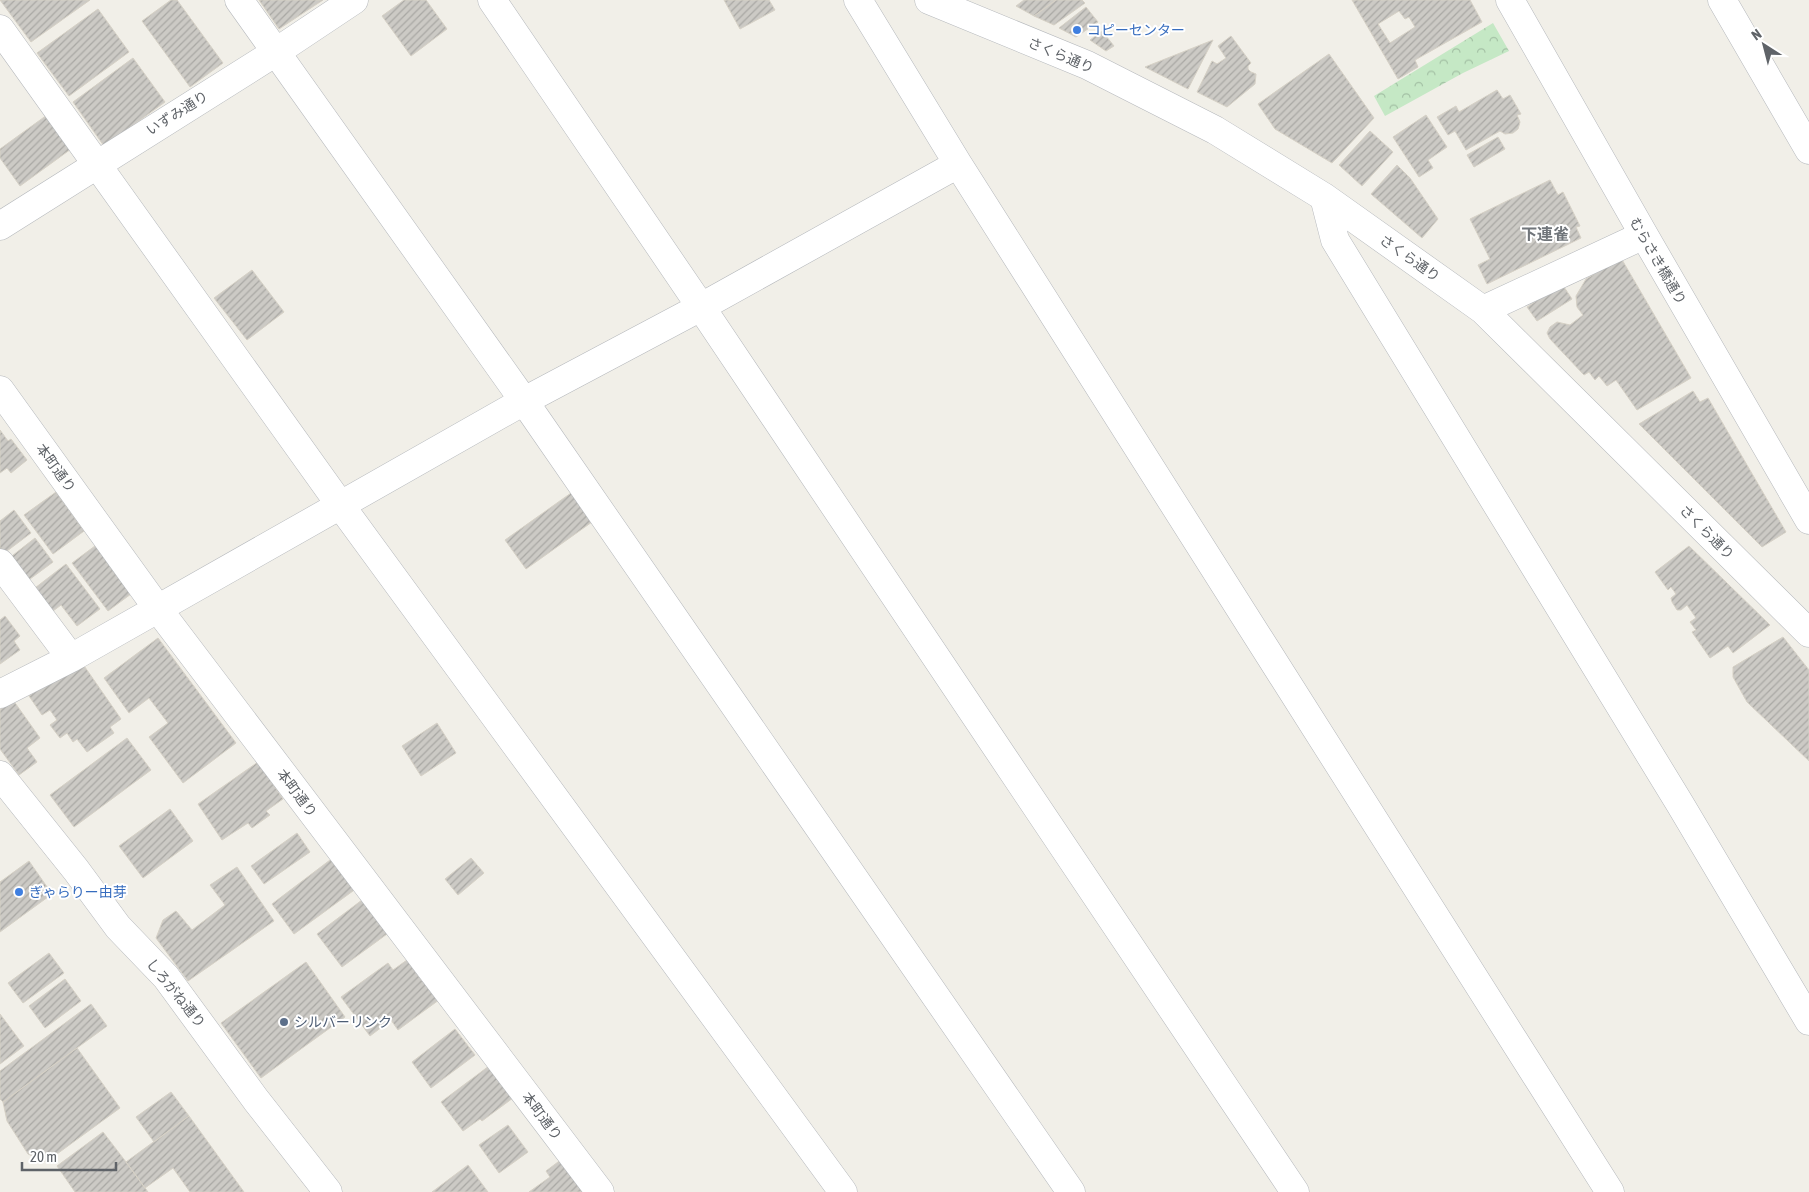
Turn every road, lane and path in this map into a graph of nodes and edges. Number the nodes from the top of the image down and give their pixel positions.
1 (239, 0) edge
2 (354, 0) edge
3 (492, 0) edge
4 (858, 0) edge
5 (929, 0) edge
6 (1510, 0) edge
7 (1722, 0) edge
8 (0, 28) edge
9 (276, 52) junction
10 (1809, 150) edge
11 (96, 164) junction
12 (958, 164) junction
13 (1324, 197) junction
14 (0, 226) edge
15 (1644, 235) junction
16 (701, 307) junction
17 (1483, 310) junction
18 (0, 390) edge
19 (524, 402) junction
20 (341, 506) junction
21 (1809, 520) edge
22 (0, 563) edge
23 (158, 609) junction
24 (1809, 633) edge
25 (71, 658) junction
26 (0, 694) edge
27 (0, 775) edge
28 (1809, 1021) edge
29 (328, 1192) edge
30 (600, 1192) edge
31 (843, 1192) edge
32 (1071, 1192) edge
33 (1295, 1192) edge
34 (1610, 1192) edge

1 - 9 street
2 - 9 street, いずみ通り
3 - 16 street
4 - 12 street
5 - 13 street, さくら通り
6 - 15 street, むらさき橋通り
7 - 10 street
8 - 11 street
9 - 11 street, いずみ通り
9 - 19 street
11 - 14 street, いずみ通り
11 - 20 street
12 - 16 street
12 - 34 street
13 - 17 street, さくら通り
13 - 28 street
15 - 17 street
15 - 21 street, むらさき橋通り
16 - 19 street
16 - 33 street
17 - 24 street, さくら通り
18 - 23 street, 本町通り
19 - 20 street
19 - 32 street
20 - 23 street
20 - 31 street
22 - 25 street
23 - 25 street
23 - 30 street, 本町通り
25 - 26 street
27 - 29 street, しろがね通り

